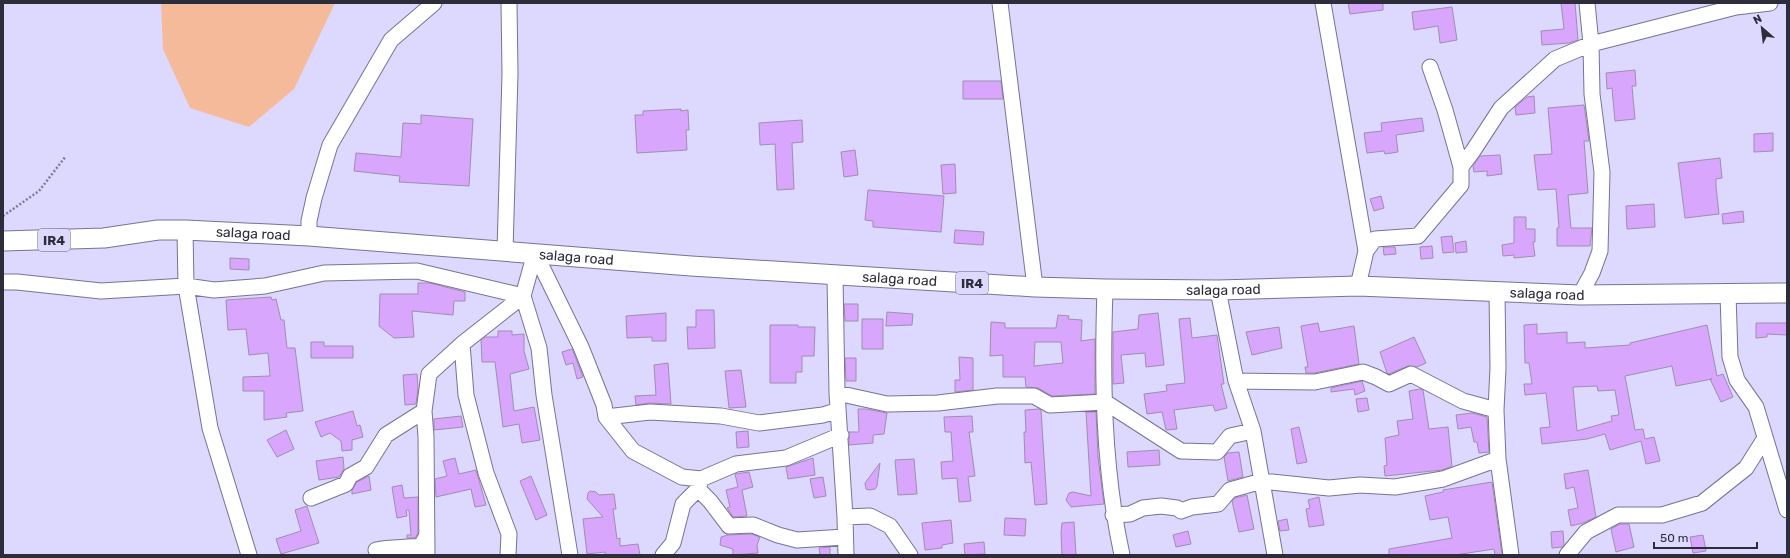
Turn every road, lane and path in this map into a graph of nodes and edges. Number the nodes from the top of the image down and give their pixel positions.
1 (434, 3) edge
2 (510, 3) edge
3 (1000, 3) edge
4 (1323, 3) edge
5 (1587, 3) edge
6 (1770, 3) edge
7 (1591, 44) junction
8 (1430, 67) dead end
9 (66, 156) dead end
10 (1461, 167) junction
11 (3, 216) edge
12 (185, 230) junction
13 (309, 236) junction
14 (3, 241) edge
15 (505, 251) junction
16 (1366, 251) junction
17 (535, 253) junction
18 (835, 276) junction
19 (3, 282) edge
20 (186, 286) junction
21 (1358, 286) junction
22 (1034, 287) junction
23 (1105, 289) junction
24 (1218, 290) junction
25 (1497, 291) junction
26 (1787, 293) edge
27 (1580, 294) junction
28 (1728, 294) junction
29 (523, 296) junction
30 (462, 344) junction
31 (1236, 380) junction
32 (837, 394) junction
33 (1105, 402) junction
34 (838, 410) junction
35 (1496, 410) junction
36 (424, 411) junction
37 (606, 417) junction
38 (1253, 431) junction
39 (840, 435) junction
40 (1765, 438) junction
41 (1498, 459) junction
42 (1262, 481) junction
43 (700, 484) junction
44 (311, 498) dead end
45 (1787, 510) edge
46 (1113, 515) junction
47 (845, 517) junction
48 (426, 536) junction
49 (845, 536) junction
50 (376, 550) dead end
51 (249, 555) edge
52 (427, 555) edge
53 (508, 555) edge
54 (570, 555) edge
55 (663, 555) edge
56 (846, 555) edge
57 (910, 555) edge
58 (1122, 555) edge
59 (1275, 555) edge
60 (1511, 555) edge
61 (1567, 555) edge

1 - 13 street
2 - 15 street
3 - 22 street
4 - 16 street
5 - 7 street
6 - 7 street
7 - 10 street
7 - 27 street
8 - 10 street
9 - 11 path
10 - 16 street
12 - 13 main road, salaga road / IR4
12 - 14 main road, salaga road / IR4
12 - 20 street
13 - 15 main road, salaga road / IR4
15 - 17 main road, salaga road / IR4
16 - 21 street
17 - 18 main road, salaga road / IR4
17 - 29 street
17 - 37 street
18 - 22 main road, salaga road / IR4
18 - 32 street
19 - 20 street
20 - 29 street
20 - 51 street
21 - 24 main road, salaga road / IR4
21 - 25 main road, salaga road / IR4
22 - 23 main road, salaga road / IR4
23 - 24 main road, salaga road / IR4
23 - 33 street
24 - 31 street
25 - 27 main road, salaga road / IR4
25 - 35 street
26 - 28 main road, salaga road / IR4
27 - 28 main road, salaga road / IR4
28 - 40 street
29 - 30 street
29 - 54 street
30 - 36 street
30 - 53 street
31 - 35 street
31 - 38 street
32 - 33 street
32 - 34 street
33 - 38 street
33 - 46 street
34 - 37 street
34 - 39 street
35 - 41 street
36 - 44 street
36 - 48 street
37 - 43 street
38 - 42 street
39 - 43 street
39 - 47 street
40 - 45 street
40 - 61 street
41 - 42 street
41 - 60 street
42 - 46 street
42 - 59 street
43 - 49 street
43 - 55 street
46 - 58 street
47 - 49 street
47 - 57 street
48 - 50 street
48 - 52 street
49 - 56 street

